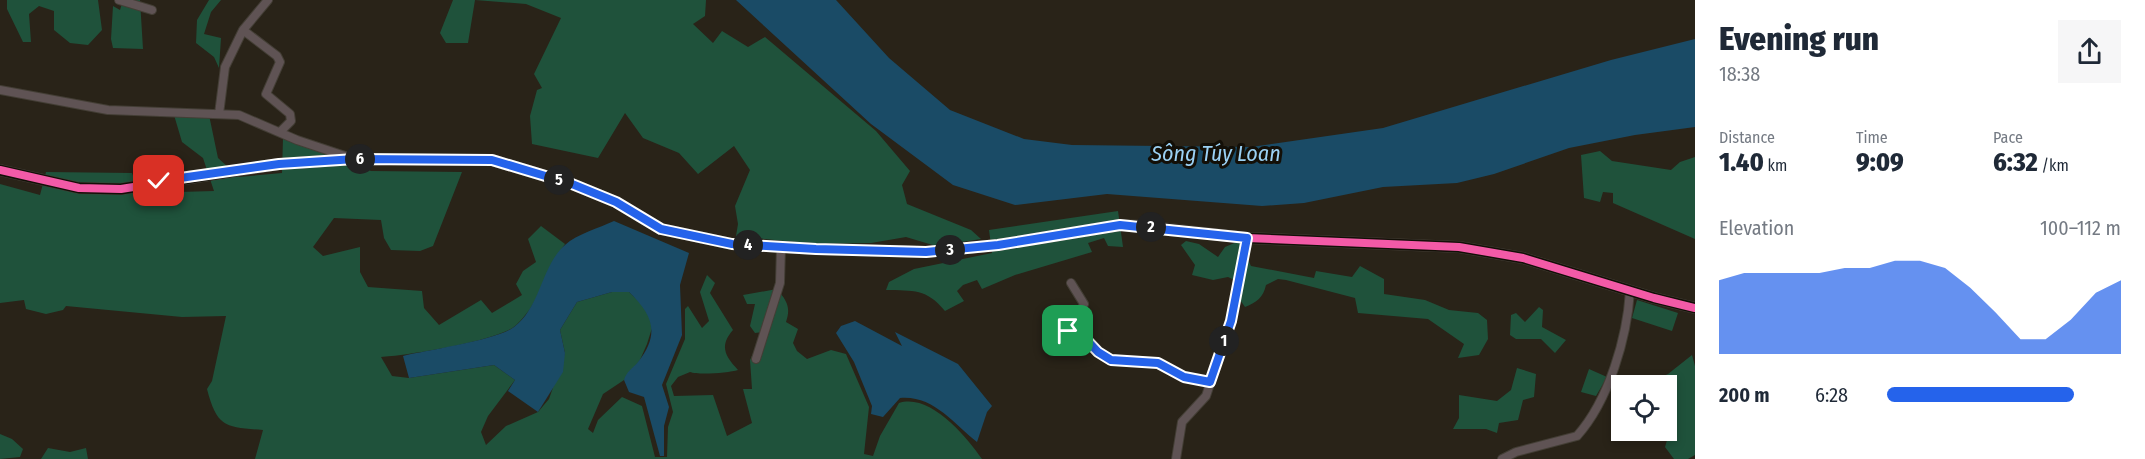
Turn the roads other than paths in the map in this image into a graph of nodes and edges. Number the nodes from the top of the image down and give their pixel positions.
1 (119, 0) edge
2 (268, 0) edge
3 (152, 10) dead end
4 (243, 30) junction
5 (0, 90) edge
6 (219, 114) junction
7 (280, 132) junction
8 (355, 159) junction
9 (0, 170) edge
10 (1247, 238) junction
11 (781, 247) junction
12 (1071, 283) dead end
13 (1630, 291) junction
14 (1695, 308) edge
15 (756, 359) dead end
16 (1210, 382) junction
17 (1176, 459) edge
18 (1502, 459) edge

1 - 3 street
2 - 4 street
4 - 6 street
4 - 7 street
5 - 6 street
6 - 7 street
7 - 8 street
8 - 9 street
8 - 11 street
10 - 11 street
10 - 13 street
10 - 16 street
11 - 15 street
12 - 16 street
13 - 14 street
13 - 18 street
16 - 17 street

